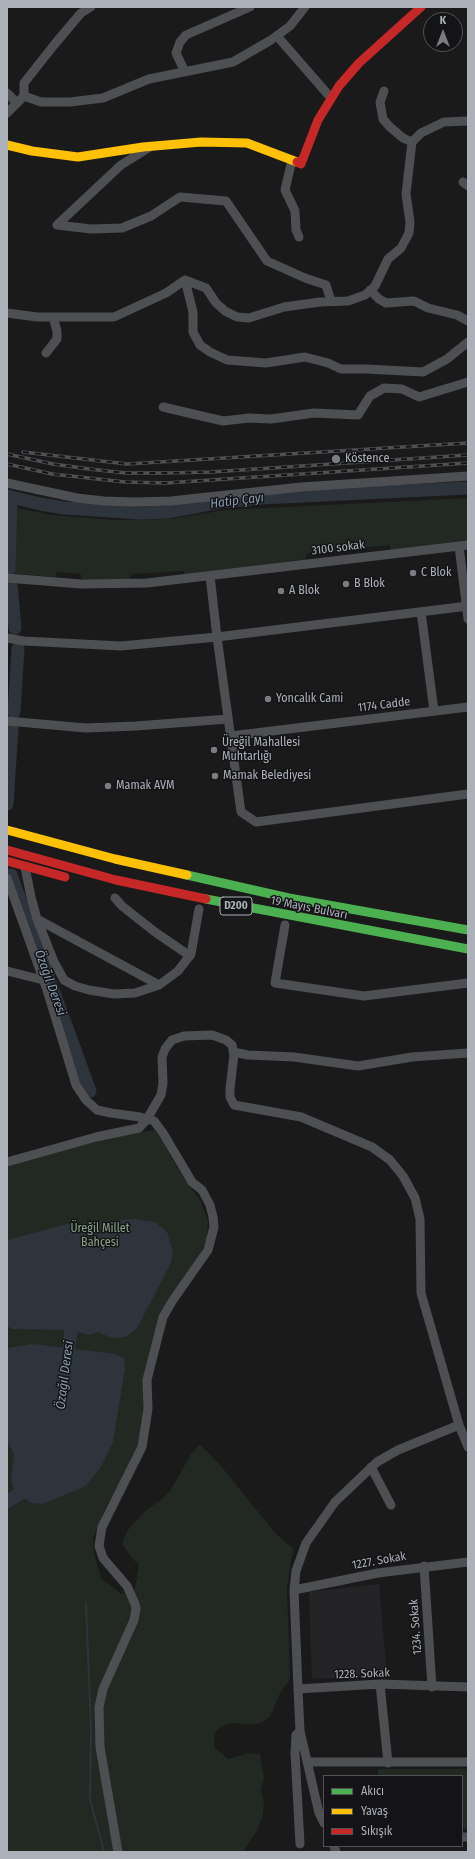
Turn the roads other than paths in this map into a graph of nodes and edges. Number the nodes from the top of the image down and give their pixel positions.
1 (91, 7) edge
2 (250, 7) edge
3 (305, 7) edge
4 (421, 7) edge
5 (277, 36) junction
6 (185, 72) junction
7 (384, 91) dead end
8 (7, 92) edge
9 (331, 98) junction
10 (21, 99) junction
11 (7, 113) edge
12 (468, 121) edge
13 (412, 142) junction
14 (7, 145) edge
15 (152, 146) junction
16 (292, 160) junction
17 (299, 237) dead end
18 (185, 280) junction
19 (370, 290) junction
20 (331, 301) junction
21 (7, 313) edge
22 (53, 317) junction
23 (468, 321) edge
24 (468, 342) edge
25 (46, 353) dead end
26 (468, 382) edge
27 (163, 407) dead end
28 (468, 476) edge
29 (7, 483) edge
30 (463, 545) edge
31 (210, 576) junction
32 (7, 578) edge
33 (467, 606) edge
34 (421, 612) junction
35 (468, 618) edge
36 (216, 637) junction
37 (7, 638) edge
38 (468, 707) edge
39 (434, 711) junction
40 (228, 719) junction
41 (7, 721) edge
42 (231, 736) junction
43 (468, 794) edge
44 (7, 830) edge
45 (7, 850) edge
46 (7, 861) edge
47 (25, 867) junction
48 (7, 878) edge
49 (76, 880) dead end
50 (111, 889) dead end
51 (123, 892) dead end
52 (115, 898) dead end
53 (199, 909) dead end
54 (37, 919) junction
55 (284, 925) joint
56 (354, 929) junction
57 (468, 930) edge
58 (468, 949) edge
59 (190, 956) junction
60 (7, 971) edge
61 (43, 980) junction
62 (468, 983) edge
63 (159, 985) junction
64 (233, 1052) junction
65 (468, 1053) edge
66 (147, 1119) junction
67 (7, 1162) edge
68 (459, 1425) junction
69 (466, 1438) edge
70 (468, 1447) edge
71 (371, 1468) junction
72 (391, 1505) dead end
73 (468, 1562) edge
74 (424, 1566) junction
75 (294, 1590) junction
76 (380, 1684) junction
77 (432, 1687) junction
78 (468, 1687) edge
79 (298, 1689) junction
80 (300, 1731) junction
81 (308, 1762) junction
82 (468, 1762) edge
83 (388, 1763) junction
84 (323, 1821) edge
85 (300, 1844) dead end
86 (118, 1852) edge

1 - 10 street
2 - 6 street
3 - 5 street
4 - 9 main road
5 - 6 street
5 - 9 street
6 - 10 street
7 - 13 street
8 - 10 street
9 - 16 main road
10 - 11 street
12 - 13 street
13 - 19 street
14 - 15 main road
15 - 16 main road
15 - 20 street
16 - 17 street
18 - 20 street
18 - 22 street
18 - 24 street
19 - 20 street
19 - 23 street
21 - 22 street
22 - 25 street
26 - 27 street
28 - 29 street
30 - 31 street, 3100 sokak
30 - 33 street
31 - 32 street, 3100 sokak
31 - 36 street
33 - 34 street
33 - 35 street
34 - 36 street
34 - 39 street
36 - 37 street
36 - 40 street
38 - 39 street, 1174 Cadde
39 - 42 street, 1174 Cadde
40 - 41 street
40 - 42 street
42 - 43 street
44 - 57 main road, 19 Mayıs Bulvarı / D200
45 - 56 main road, 19 Mayıs Bulvarı / D200
46 - 47 main road
47 - 49 main road
47 - 54 street
48 - 61 street
50 - 51 main road
52 - 59 street
53 - 59 street
54 - 63 street
54 - 63 street
55 - 56 main road
55 - 62 street
56 - 58 main road, 19 Mayıs Bulvarı / D200
59 - 63 street
60 - 61 street
61 - 66 street
64 - 65 street
64 - 66 street
64 - 68 street
66 - 67 street
66 - 86 street
68 - 69 street
68 - 71 street
69 - 70 street
71 - 72 street
71 - 75 street
73 - 74 street, 1227. Sokak
74 - 75 street, 1227. Sokak
74 - 77 street, 1234. Sokak
75 - 79 street
76 - 77 street, 1228. Sokak
76 - 79 street, 1228. Sokak
76 - 83 street
77 - 78 street, 1228. Sokak
79 - 80 street
80 - 81 street
80 - 85 street
81 - 83 street
81 - 84 street
82 - 83 street

